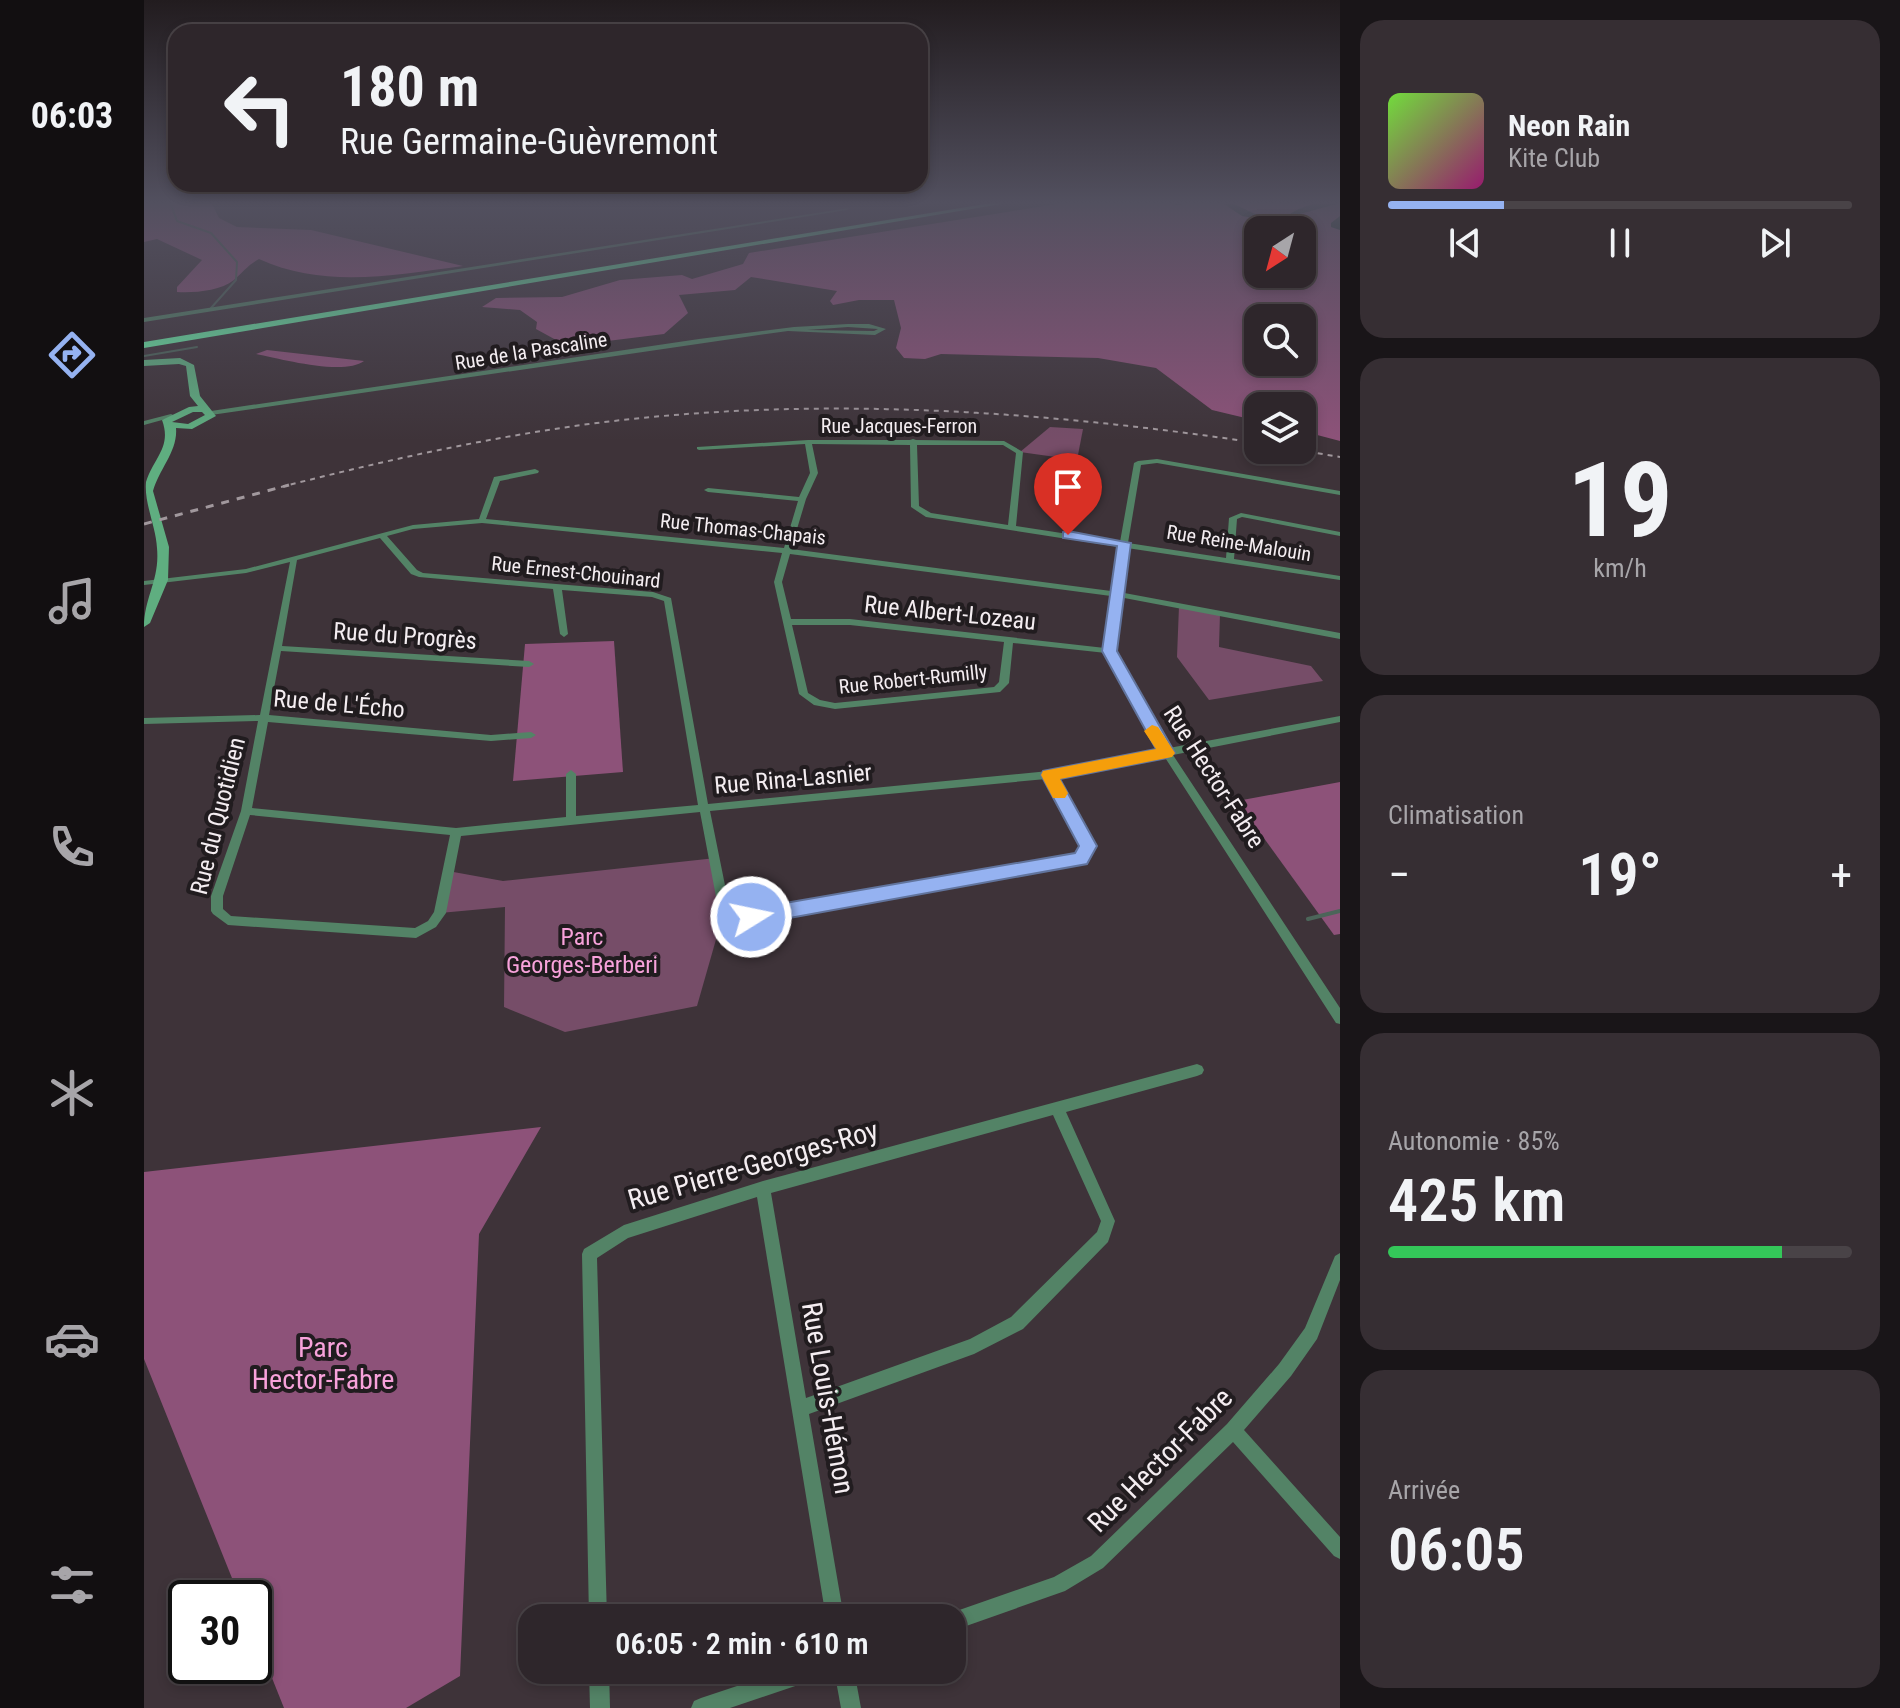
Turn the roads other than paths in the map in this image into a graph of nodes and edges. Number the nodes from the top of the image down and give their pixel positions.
1 (387, 282) edge
2 (456, 282) edge
3 (527, 282) edge
4 (144, 320) edge
5 (791, 331) junction
6 (144, 332) edge
7 (144, 345) edge
8 (144, 363) edge
9 (195, 396) junction
10 (187, 410) junction
11 (208, 415) junction
12 (170, 421) junction
13 (144, 424) edge
14 (194, 426) junction
15 (913, 441) junction
16 (808, 442) junction
17 (699, 448) dead end
18 (168, 450) junction
19 (535, 471) dead end
20 (708, 490) dead end
21 (1340, 493) edge
22 (802, 499) junction
23 (482, 521) junction
24 (1012, 527) junction
25 (1340, 534) edge
26 (382, 535) junction
27 (1124, 543) junction
28 (785, 551) junction
29 (1230, 560) junction
30 (294, 561) junction
31 (1340, 578) edge
32 (162, 580) junction
33 (144, 583) edge
34 (557, 586) junction
35 (1115, 594) junction
36 (786, 622) junction
37 (144, 623) edge
38 (564, 634) dead end
39 (1340, 636) edge
40 (1009, 640) junction
41 (278, 648) junction
42 (1109, 651) junction
43 (529, 664) dead end
44 (264, 718) junction
45 (1340, 719) edge
46 (144, 721) edge
47 (531, 735) dead end
48 (1167, 753) junction
49 (571, 774) dead end
50 (1049, 775) junction
51 (705, 808) junction
52 (246, 811) junction
53 (571, 821) junction
54 (456, 832) junction
55 (1340, 1019) edge
56 (1197, 1070) dead end
57 (1057, 1108) junction
58 (763, 1188) junction
59 (1340, 1261) edge
60 (802, 1408) junction
61 (1233, 1430) junction
62 (1340, 1550) edge
63 (598, 1604) edge
64 (833, 1604) edge
65 (966, 1617) edge
66 (599, 1684) edge
67 (772, 1684) edge
68 (847, 1684) edge
69 (600, 1708) edge
70 (701, 1708) edge
71 (851, 1708) edge

1 - 4 street
2 - 6 highway
3 - 7 highway
5 - 5 street, Rue de la Pascaline
5 - 11 street, Rue de la Pascaline
8 - 9 street
9 - 10 street
9 - 11 street
10 - 11 street
10 - 12 street
11 - 14 street
12 - 13 street
12 - 14 street
12 - 18 street
14 - 18 street
15 - 16 street, Rue Jacques-Ferron
15 - 24 street, Rue Reine-Malouin
15 - 24 street, Rue Jacques-Ferron
16 - 17 street, Rue Jacques-Ferron
16 - 22 street, Rue Robert-Rumilly
18 - 32 street
19 - 23 street
20 - 22 street
21 - 27 street
22 - 28 street, Rue Robert-Rumilly
23 - 26 street, Rue Thomas-Chapais
23 - 28 street, Rue Thomas-Chapais
24 - 27 street, Rue Reine-Malouin
25 - 29 street
26 - 30 street, Rue Thomas-Chapais
26 - 34 street, Rue Ernest-Chouinard
27 - 29 street, Rue Reine-Malouin
27 - 35 street
28 - 35 street, Rue Thomas-Chapais
28 - 36 street, Rue Robert-Rumilly
29 - 31 street, Rue Reine-Malouin
30 - 32 street, Rue Thomas-Chapais
30 - 41 street, Rue du Quotidien
32 - 33 street, Rue Thomas-Chapais
32 - 37 street
34 - 38 street
34 - 51 street, Rue Ernest-Chouinard
35 - 39 street, Rue Thomas-Chapais
35 - 42 street
36 - 40 street, Rue Albert-Lozeau
36 - 40 street, Rue Robert-Rumilly
40 - 42 street, Rue Albert-Lozeau
41 - 43 street, Rue du Progrès
41 - 44 street, Rue du Quotidien
42 - 48 street, Rue Hector-Fabre
44 - 46 street, Rue de L'Écho
44 - 47 street, Rue de L'Écho
44 - 52 street, Rue du Quotidien
45 - 48 street, Rue Rina-Lasnier
48 - 50 street, Rue Rina-Lasnier
48 - 55 street, Rue Hector-Fabre
49 - 53 street
50 - 51 street, Rue Rina-Lasnier
50 - 51 street
51 - 53 street, Rue Rina-Lasnier
52 - 54 street, Rue Rina-Lasnier
52 - 54 street, Rue du Quotidien
53 - 54 street, Rue Rina-Lasnier
56 - 57 street, Rue Pierre-Georges-Roy
57 - 58 street, Rue Pierre-Georges-Roy
57 - 60 street
58 - 60 street, Rue Louis-Hémon
58 - 63 street, Rue Pierre-Georges-Roy
59 - 61 street, Rue Hector-Fabre
60 - 64 street, Rue Louis-Hémon
61 - 62 street
61 - 65 street, Rue Hector-Fabre
66 - 69 street
67 - 70 street
68 - 71 street

